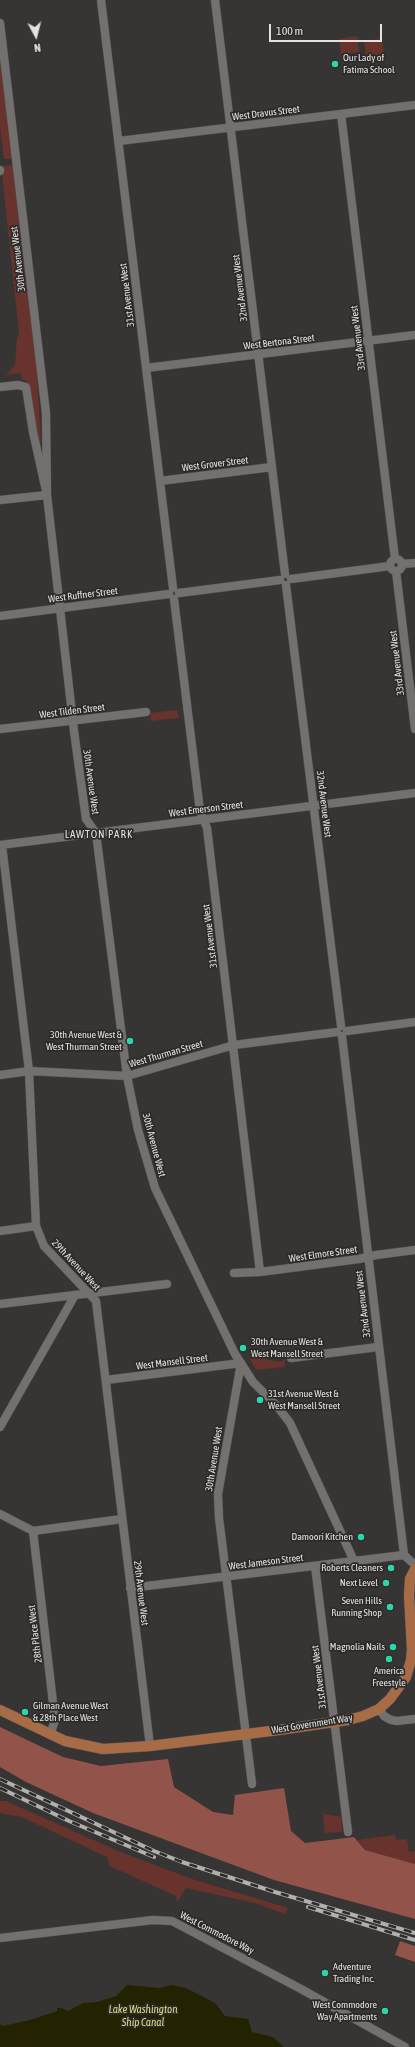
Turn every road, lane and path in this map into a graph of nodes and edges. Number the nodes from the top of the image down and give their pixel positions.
1 (101, 0) edge
2 (215, 0) edge
3 (0, 23) edge
4 (415, 105) edge
5 (341, 114) junction
6 (230, 128) junction
7 (118, 141) junction
8 (415, 335) edge
9 (368, 340) junction
10 (258, 354) junction
11 (146, 368) junction
12 (0, 387) edge
13 (272, 467) junction
14 (160, 481) junction
15 (47, 494) junction
16 (0, 500) edge
17 (415, 563) edge
18 (396, 565) junction
19 (286, 579) junction
20 (174, 594) junction
21 (61, 609) junction
22 (0, 616) edge
23 (146, 712) dead end
24 (73, 720) junction
25 (415, 729) edge
26 (0, 730) edge
27 (415, 793) edge
28 (314, 806) junction
29 (204, 820) junction
30 (96, 833) junction
31 (1, 845) edge
32 (415, 1022) edge
33 (342, 1031) junction
34 (234, 1045) junction
35 (29, 1071) junction
36 (0, 1075) edge
37 (127, 1076) junction
38 (36, 1226) junction
39 (0, 1231) edge
40 (415, 1250) edge
41 (367, 1257) junction
42 (260, 1272) junction
43 (234, 1273) dead end
44 (167, 1284) dead end
45 (89, 1294) junction
46 (75, 1295) junction
47 (0, 1304) edge
48 (378, 1347) junction
49 (291, 1358) dead end
50 (241, 1363) junction
51 (106, 1380) junction
52 (0, 1427) edge
53 (0, 1514) edge
54 (122, 1519) junction
55 (33, 1531) junction
56 (404, 1554) junction
57 (354, 1561) junction
58 (415, 1565) edge
59 (315, 1566) junction
60 (415, 1569) edge
61 (226, 1577) junction
62 (130, 1588) junction
63 (413, 1661) edge
64 (379, 1708) junction
65 (0, 1710) edge
66 (415, 1719) edge
67 (334, 1722) junction
68 (246, 1734) junction
69 (50, 1735) junction
70 (150, 1746) junction
71 (252, 1784) dead end
72 (348, 1832) dead end
73 (0, 1938) edge
74 (405, 2047) edge

1 - 7 street, 31st Avenue West
2 - 6 street, 32nd Avenue West
3 - 15 street, 30th Avenue West
4 - 5 street, West Dravus Street
5 - 6 street, West Dravus Street
5 - 9 street, 33rd Avenue West
6 - 7 street, West Dravus Street
6 - 10 street, 32nd Avenue West
7 - 11 street, 31st Avenue West
8 - 9 street, West Bertona Street
9 - 10 street, West Bertona Street
9 - 18 street, 33rd Avenue West
10 - 11 street, West Bertona Street
10 - 13 street, 32nd Avenue West
11 - 14 street, 31st Avenue West
12 - 15 street, 30th Avenue West
13 - 14 street, West Grover Street
13 - 19 street, 32nd Avenue West
14 - 20 street, 31st Avenue West
15 - 16 street
15 - 21 street, 30th Avenue West
17 - 18 street, West Ruffner Street
18 - 19 street, West Ruffner Street
18 - 25 street, 33rd Avenue West
19 - 20 street, West Ruffner Street
19 - 28 street, 32nd Avenue West
20 - 21 street, West Ruffner Street
20 - 29 street, 31st Avenue West
21 - 22 street, West Ruffner Street
21 - 24 street, 30th Avenue West
23 - 24 street, West Tilden Street
24 - 26 street, West Tilden Street
24 - 30 street, 30th Avenue West
27 - 28 street, West Emerson Street
28 - 29 street, West Emerson Street
28 - 33 street, 32nd Avenue West
29 - 30 street, West Emerson Street
29 - 34 street, 31st Avenue West
30 - 31 street, West Emerson Street
30 - 37 street, 30th Avenue West
31 - 35 street, 29th Avenue West
32 - 33 street, West Thurman Street
33 - 34 street, West Thurman Street
33 - 41 street, 32nd Avenue West
34 - 37 street, West Thurman Street
34 - 42 street, 31st Avenue West
35 - 36 street, West Thurman Street
35 - 37 street, West Thurman Street
35 - 38 street, 29th Avenue West
37 - 50 street, 30th Avenue West
38 - 39 street
38 - 45 street, 29th Avenue West
40 - 41 street, West Elmore Street
41 - 42 street, West Elmore Street
41 - 48 street, 32nd Avenue West
42 - 43 street, West Elmore Street
44 - 45 street
45 - 46 street
45 - 51 street, 29th Avenue West
46 - 47 street
46 - 52 street
48 - 49 street
48 - 56 street, 32nd Avenue West
50 - 51 street, West Mansell Street
50 - 57 street
50 - 61 street, 30th Avenue West
51 - 54 street, 29th Avenue West
53 - 55 street
54 - 55 street
54 - 62 street, 29th Avenue West
55 - 69 street, 28th Place West
56 - 57 street, West Jameson Street
56 - 58 street
57 - 59 street, West Jameson Street
59 - 61 street, West Jameson Street
59 - 67 street, 31st Avenue West
60 - 63 main road, West Government Way
61 - 62 street, West Jameson Street
61 - 68 street, 30th Avenue West
62 - 70 street, 29th Avenue West
63 - 64 main road, West Government Way
64 - 66 street
64 - 67 main road, West Government Way
65 - 69 main road, West Government Way
67 - 68 main road, West Government Way
67 - 72 street, 31st Avenue West
68 - 70 main road, West Government Way
68 - 71 street, 30th Avenue West
69 - 70 main road, West Government Way
73 - 74 street, West Commodore Way

